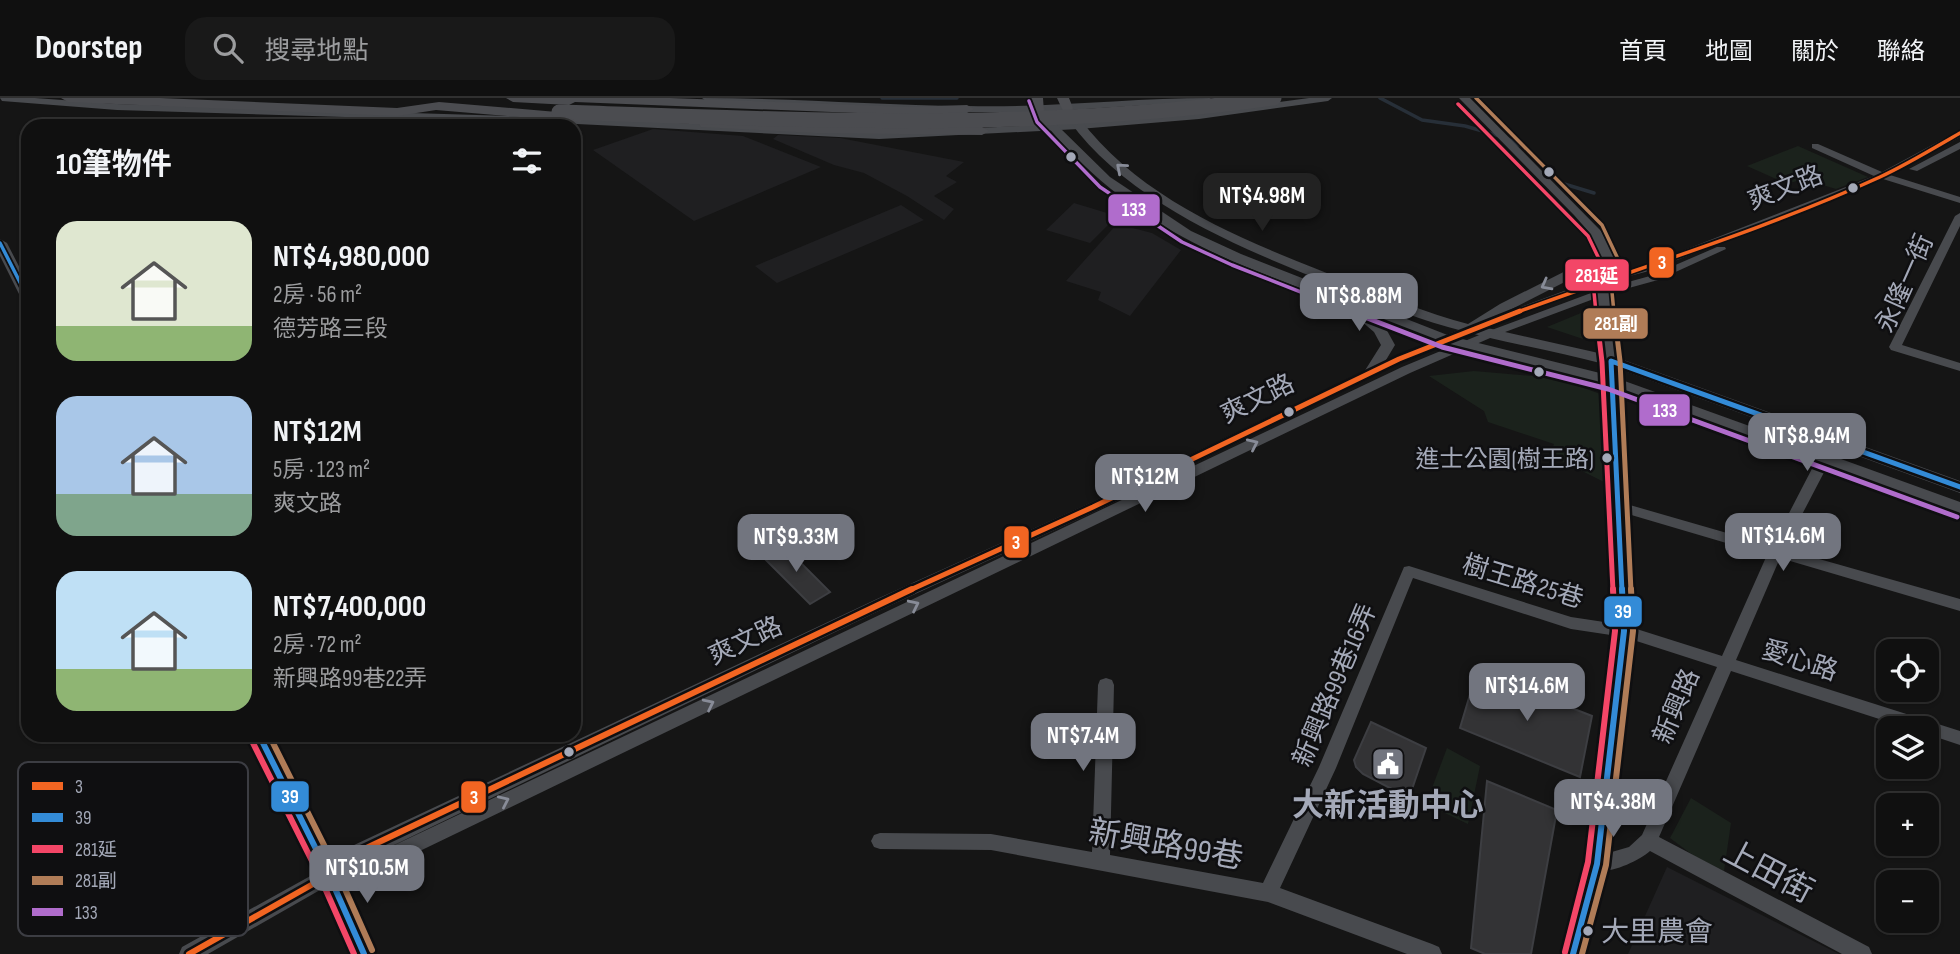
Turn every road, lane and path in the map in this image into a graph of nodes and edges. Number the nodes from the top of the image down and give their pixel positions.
1 (68, 98) edge
2 (229, 98) edge
3 (513, 98) edge
4 (706, 98) edge
5 (1207, 98) edge
6 (1232, 98) edge
7 (1274, 98) edge
8 (1328, 98) edge
9 (1464, 98) edge
10 (1, 99) edge
11 (1065, 103) edge
12 (565, 104) edge
13 (1039, 104) edge
14 (439, 106) junction
15 (967, 109) junction
16 (495, 110) junction
17 (511, 119) edge
18 (581, 121) edge
19 (1079, 126) junction
20 (1054, 128) junction
21 (982, 131) junction
22 (1960, 133) edge
23 (1960, 145) edge
24 (1815, 146) dead end
25 (1887, 177) junction
26 (1960, 200) edge
27 (1960, 216) edge
28 (0, 243) edge
29 (1607, 255) junction
30 (21, 284) edge
31 (1605, 285) junction
32 (1338, 299) junction
33 (1470, 329) junction
34 (1493, 333) junction
35 (1445, 339) junction
36 (1465, 344) junction
37 (1611, 361) junction
38 (1960, 367) edge
39 (1372, 372) junction
40 (1611, 381) junction
41 (1824, 459) junction
42 (1960, 487) edge
43 (1616, 506) junction
44 (1960, 509) edge
45 (1774, 553) junction
46 (1409, 571) joint
47 (1960, 605) edge
48 (1624, 631) junction
49 (1725, 662) junction
50 (1106, 685) dead end
51 (1960, 738) edge
52 (262, 742) edge
53 (880, 841) dead end
54 (1648, 841) junction
55 (1101, 863) junction
56 (1597, 864) junction
57 (329, 875) junction
58 (1268, 893) junction
59 (248, 921) edge
60 (221, 936) edge
61 (189, 954) edge
62 (363, 954) edge
63 (1432, 954) edge
64 (1573, 954) edge
65 (1862, 954) edge

1 - 14 main road
2 - 14 main road
3 - 12 main road
4 - 15 street
5 - 11 street
6 - 12 main road, bridge
7 - 12 main road, bridge
8 - 19 street
9 - 29 street
10 - 17 street
11 - 13 street
11 - 19 street
12 - 15 main road
12 - 16 main road
13 - 15 street
13 - 20 street
14 - 16 main road
16 - 21 main road
18 - 21 street
19 - 20 street
33 -> 19 street
20 - 21 street
20 - 32 street
22 - 25 street, 爽文路
23 - 25 street, 爽文路
24 - 25 street
25 - 26 street
25 - 31 street, 爽文路
27 - 38 street, 永隆一街
28 - 30 street
29 - 31 street
29 -> 33 street
31 - 33 street, 爽文路
31 - 34 street, 爽文路
31 - 37 street
32 - 35 street
32 - 39 street
33 - 34 street
33 - 35 street, 爽文路
34 - 36 street, 爽文路
34 - 37 street
35 - 36 street
35 - 39 street, 爽文路
36 - 40 street
57 -> 36 street, 爽文路
37 - 40 street
37 - 42 street
39 - 57 street, 爽文路
40 - 41 street
40 - 43 street
41 - 44 street
41 - 45 street, 新興路
43 - 45 street
43 - 48 street
45 - 47 street
45 - 49 street, 新興路
46 - 48 street, 樹王路25巷
46 - 58 street, 新興路99巷16弄
48 - 49 street, 愛心路
48 - 56 street
49 - 51 street, 愛心路
49 - 54 street, 新興路
50 - 55 street
52 - 57 street
53 - 55 street, 新興路99巷
54 - 56 street
54 - 65 street, 上田街
55 - 58 street, 新興路99巷
56 - 64 street
57 - 59 street, 爽文路
57 - 62 street
58 - 63 street, 新興路99巷
60 - 61 street, 爽文路

